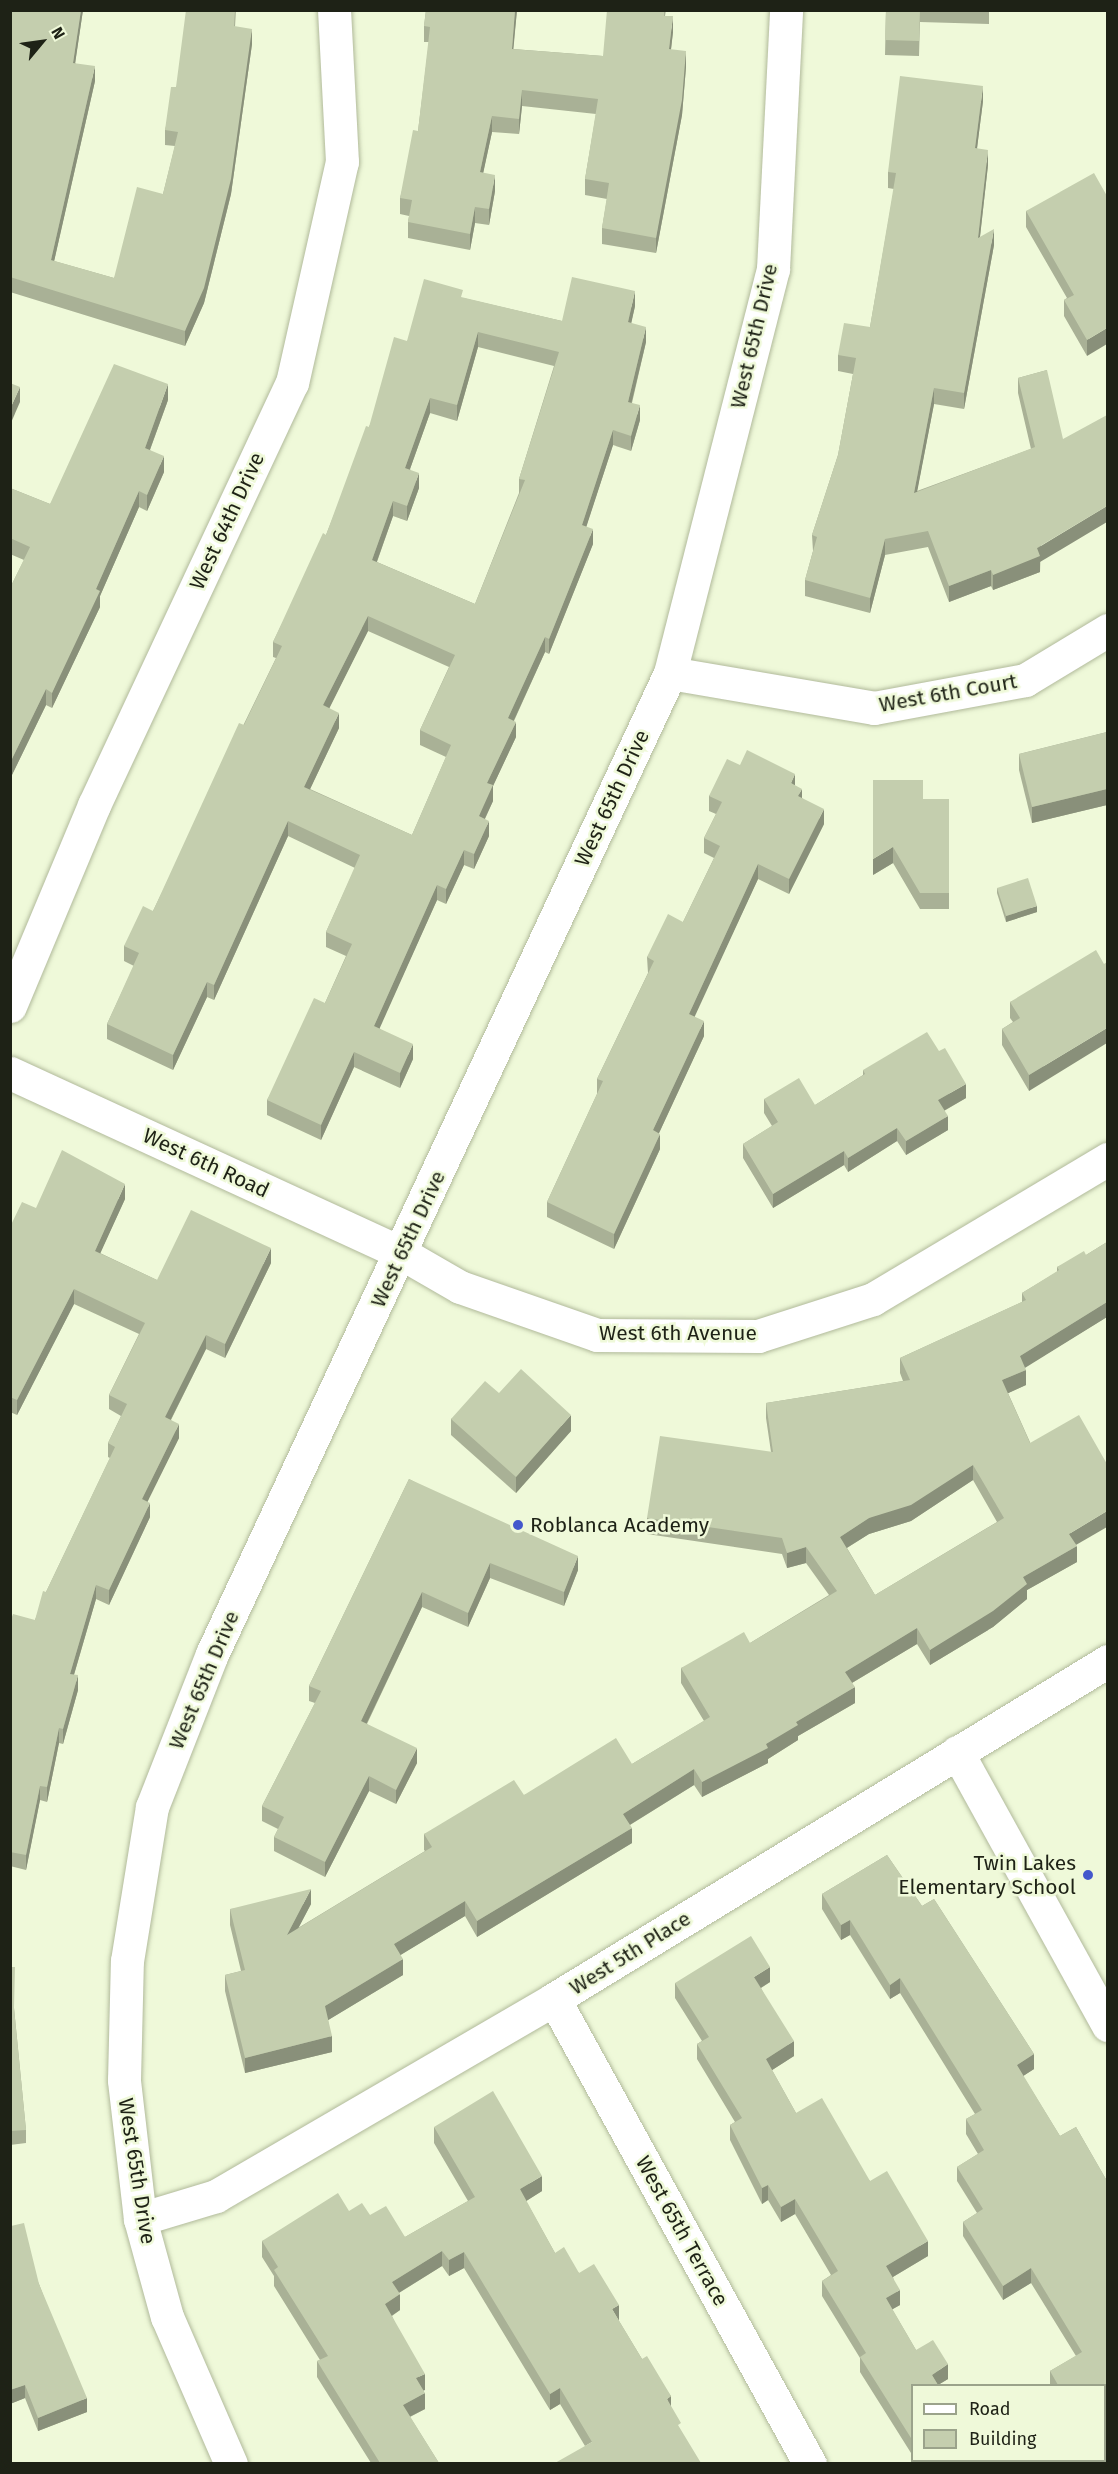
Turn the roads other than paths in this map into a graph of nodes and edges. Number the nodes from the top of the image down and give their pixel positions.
1 (334, 10) edge
2 (786, 10) edge
3 (1107, 630) edge
4 (670, 673) junction
5 (10, 1006) edge
6 (10, 1073) edge
7 (1107, 1159) edge
8 (401, 1253) junction
9 (1107, 1661) edge
10 (957, 1752) junction
11 (554, 1999) junction
12 (1107, 2025) edge
13 (140, 2219) junction
14 (231, 2463) edge
15 (810, 2463) edge

1 - 5 street, West 64th Drive
2 - 4 street, West 65th Drive
3 - 4 street, West 6th Court
4 - 8 street, West 65th Drive
6 - 8 street, West 6th Road
7 - 8 street, West 6th Avenue
8 - 13 street, West 65th Drive
9 - 10 street, West 5th Place
10 - 11 street, West 5th Place
10 - 12 street
11 - 13 street, West 5th Place
11 - 15 street, West 65th Terrace
13 - 14 street, West 65th Drive

